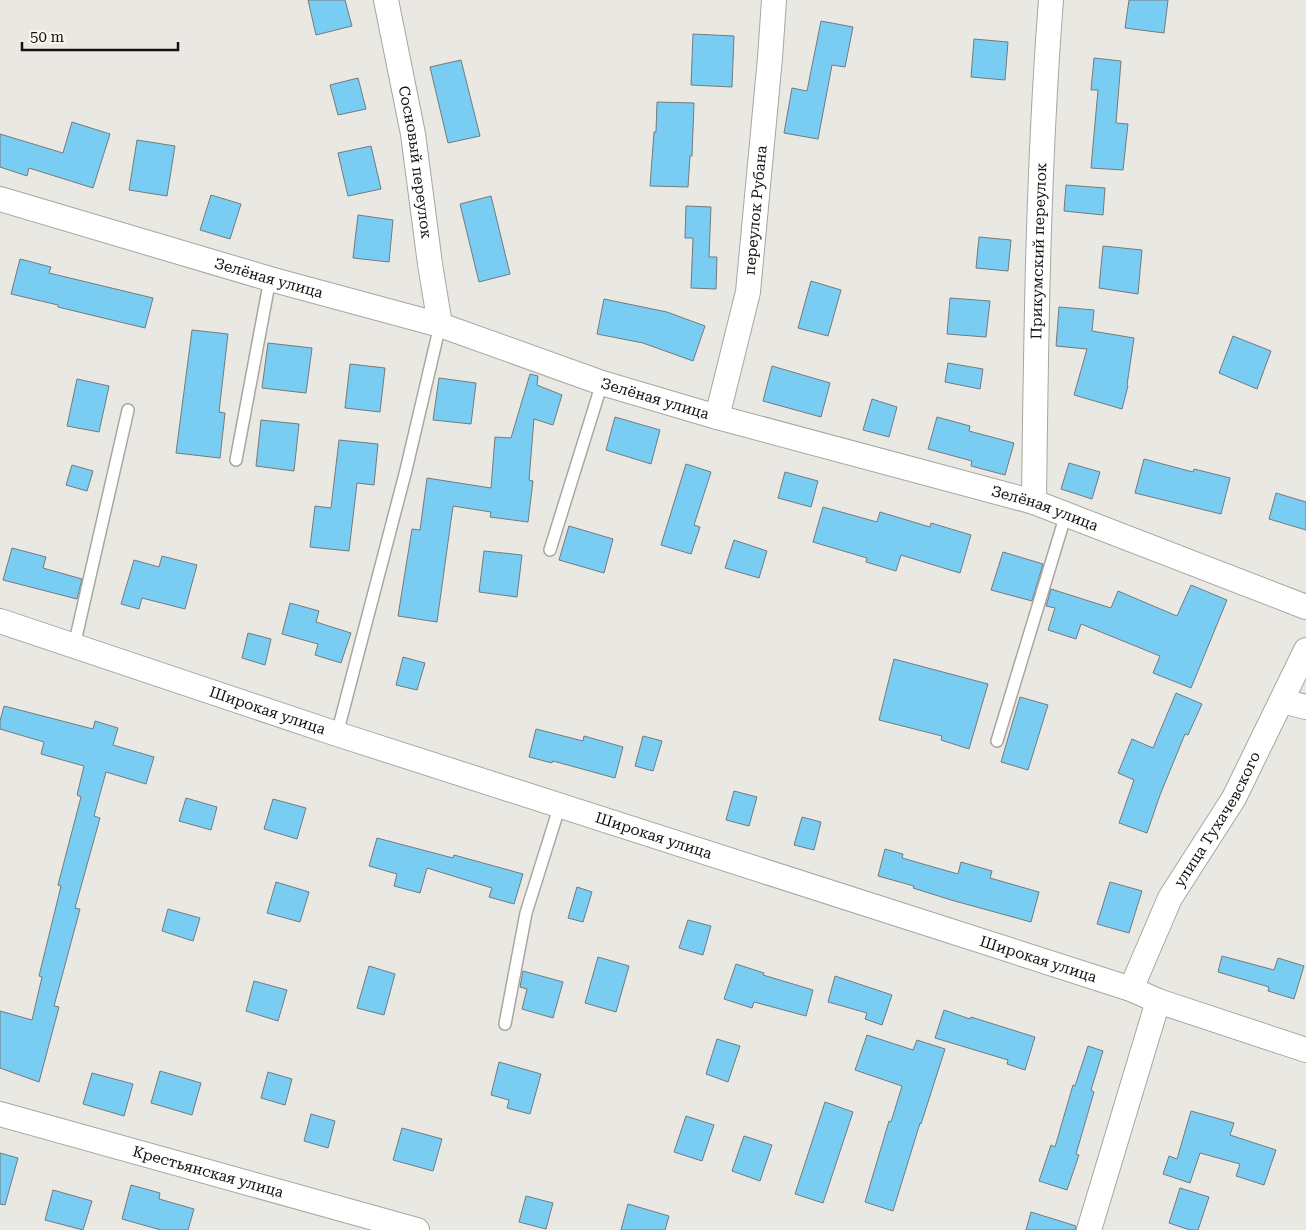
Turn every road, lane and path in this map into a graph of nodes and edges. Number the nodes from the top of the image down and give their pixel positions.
1 (386, 0) edge
2 (774, 0) edge
3 (1051, 0) edge
4 (0, 199) edge
5 (270, 279) junction
6 (440, 325) junction
7 (602, 383) junction
8 (128, 410) dead end
9 (717, 416) junction
10 (236, 460) dead end
11 (1034, 502) junction
12 (1066, 514) junction
13 (550, 550) dead end
14 (1306, 607) edge
15 (0, 621) edge
16 (74, 646) junction
17 (1306, 650) edge
18 (1282, 701) junction
19 (1306, 707) edge
20 (337, 734) junction
21 (997, 741) dead end
22 (560, 805) junction
23 (1131, 989) junction
24 (1158, 1001) junction
25 (505, 1024) dead end
26 (1306, 1050) edge
27 (0, 1114) edge
28 (417, 1230) edge
29 (1089, 1230) edge

1 - 6 street, Сосновый переулок
2 - 9 street, переулок Рубана
3 - 11 street, Прикумский переулок
4 - 5 street, Зелёная улица
5 - 6 street, Зелёная улица
5 - 10 lane
6 - 7 street, Зелёная улица
6 - 20 lane
7 - 9 street, Зелёная улица
7 - 13 lane
8 - 16 lane
9 - 11 street, Зелёная улица
11 - 12 street, Зелёная улица
12 - 14 street, Зелёная улица
12 - 21 lane
15 - 16 street, Широкая улица
16 - 20 street, Широкая улица
17 - 18 street, улица Тухачевского
18 - 19 street
18 - 23 street, улица Тухачевского
20 - 22 street, Широкая улица
22 - 23 street, Широкая улица
22 - 25 lane
23 - 24 street, Широкая улица
24 - 26 street, Широкая улица
24 - 29 street
27 - 28 street, Крестьянская улица

